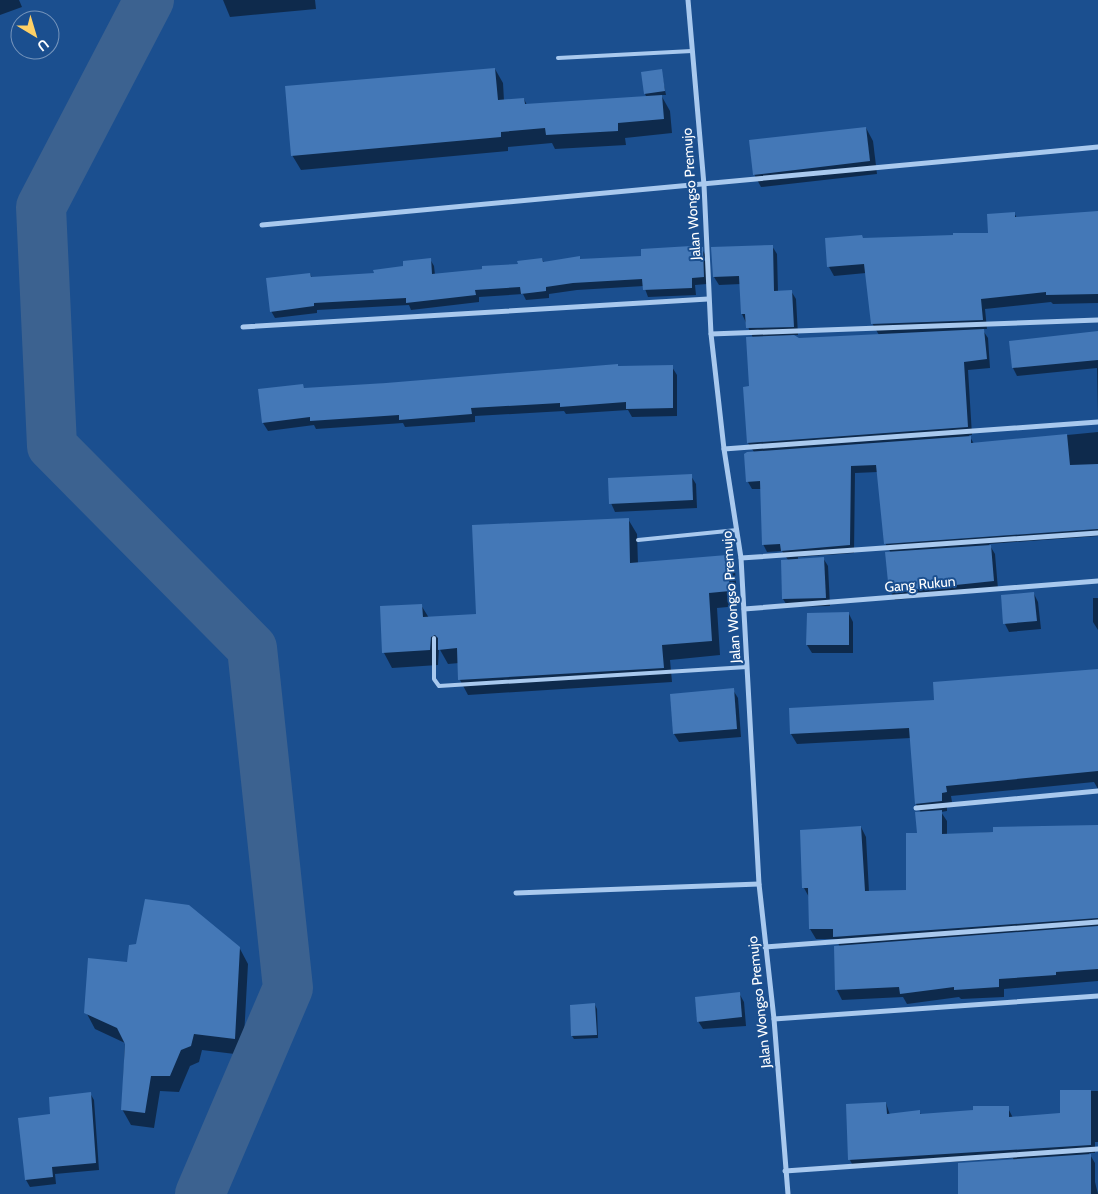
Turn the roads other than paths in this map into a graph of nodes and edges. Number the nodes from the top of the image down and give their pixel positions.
1 (688, 0) edge
2 (692, 51) junction
3 (558, 58) dead end
4 (1098, 147) edge
5 (704, 185) junction
6 (262, 225) dead end
7 (708, 299) junction
8 (1098, 320) edge
9 (243, 327) dead end
10 (711, 334) junction
11 (1098, 422) edge
12 (724, 450) junction
13 (737, 530) junction
14 (1098, 533) edge
15 (638, 540) dead end
16 (741, 558) junction
17 (1098, 581) edge
18 (744, 609) junction
19 (434, 638) dead end
20 (747, 667) junction
21 (1098, 791) edge
22 (916, 808) dead end
23 (759, 884) junction
24 (516, 893) dead end
25 (1098, 922) edge
26 (765, 947) junction
27 (1098, 996) edge
28 (774, 1020) junction
29 (1098, 1149) edge
30 (786, 1171) junction
31 (788, 1194) edge

1 - 2 street, Jalan Wongso Premujo
2 - 3 lane
2 - 5 street, Jalan Wongso Premujo
4 - 5 street
5 - 6 street
5 - 7 street, Jalan Wongso Premujo
7 - 9 street
7 - 10 street, Jalan Wongso Premujo
8 - 10 street
10 - 12 street, Jalan Wongso Premujo
11 - 12 street
12 - 13 street, Jalan Wongso Premujo
13 - 15 lane
13 - 16 street, Jalan Wongso Premujo
14 - 16 street
16 - 18 street, Jalan Wongso Premujo
17 - 18 street, Gang Rukun
18 - 20 street, Jalan Wongso Premujo
19 - 20 lane
20 - 23 street, Jalan Wongso Premujo
21 - 22 street
23 - 24 street
23 - 26 street, Jalan Wongso Premujo
25 - 26 street
26 - 28 street, Jalan Wongso Premujo
27 - 28 street
28 - 30 street, Jalan Wongso Premujo
29 - 30 street
30 - 31 street, Jalan Wongso Premujo

